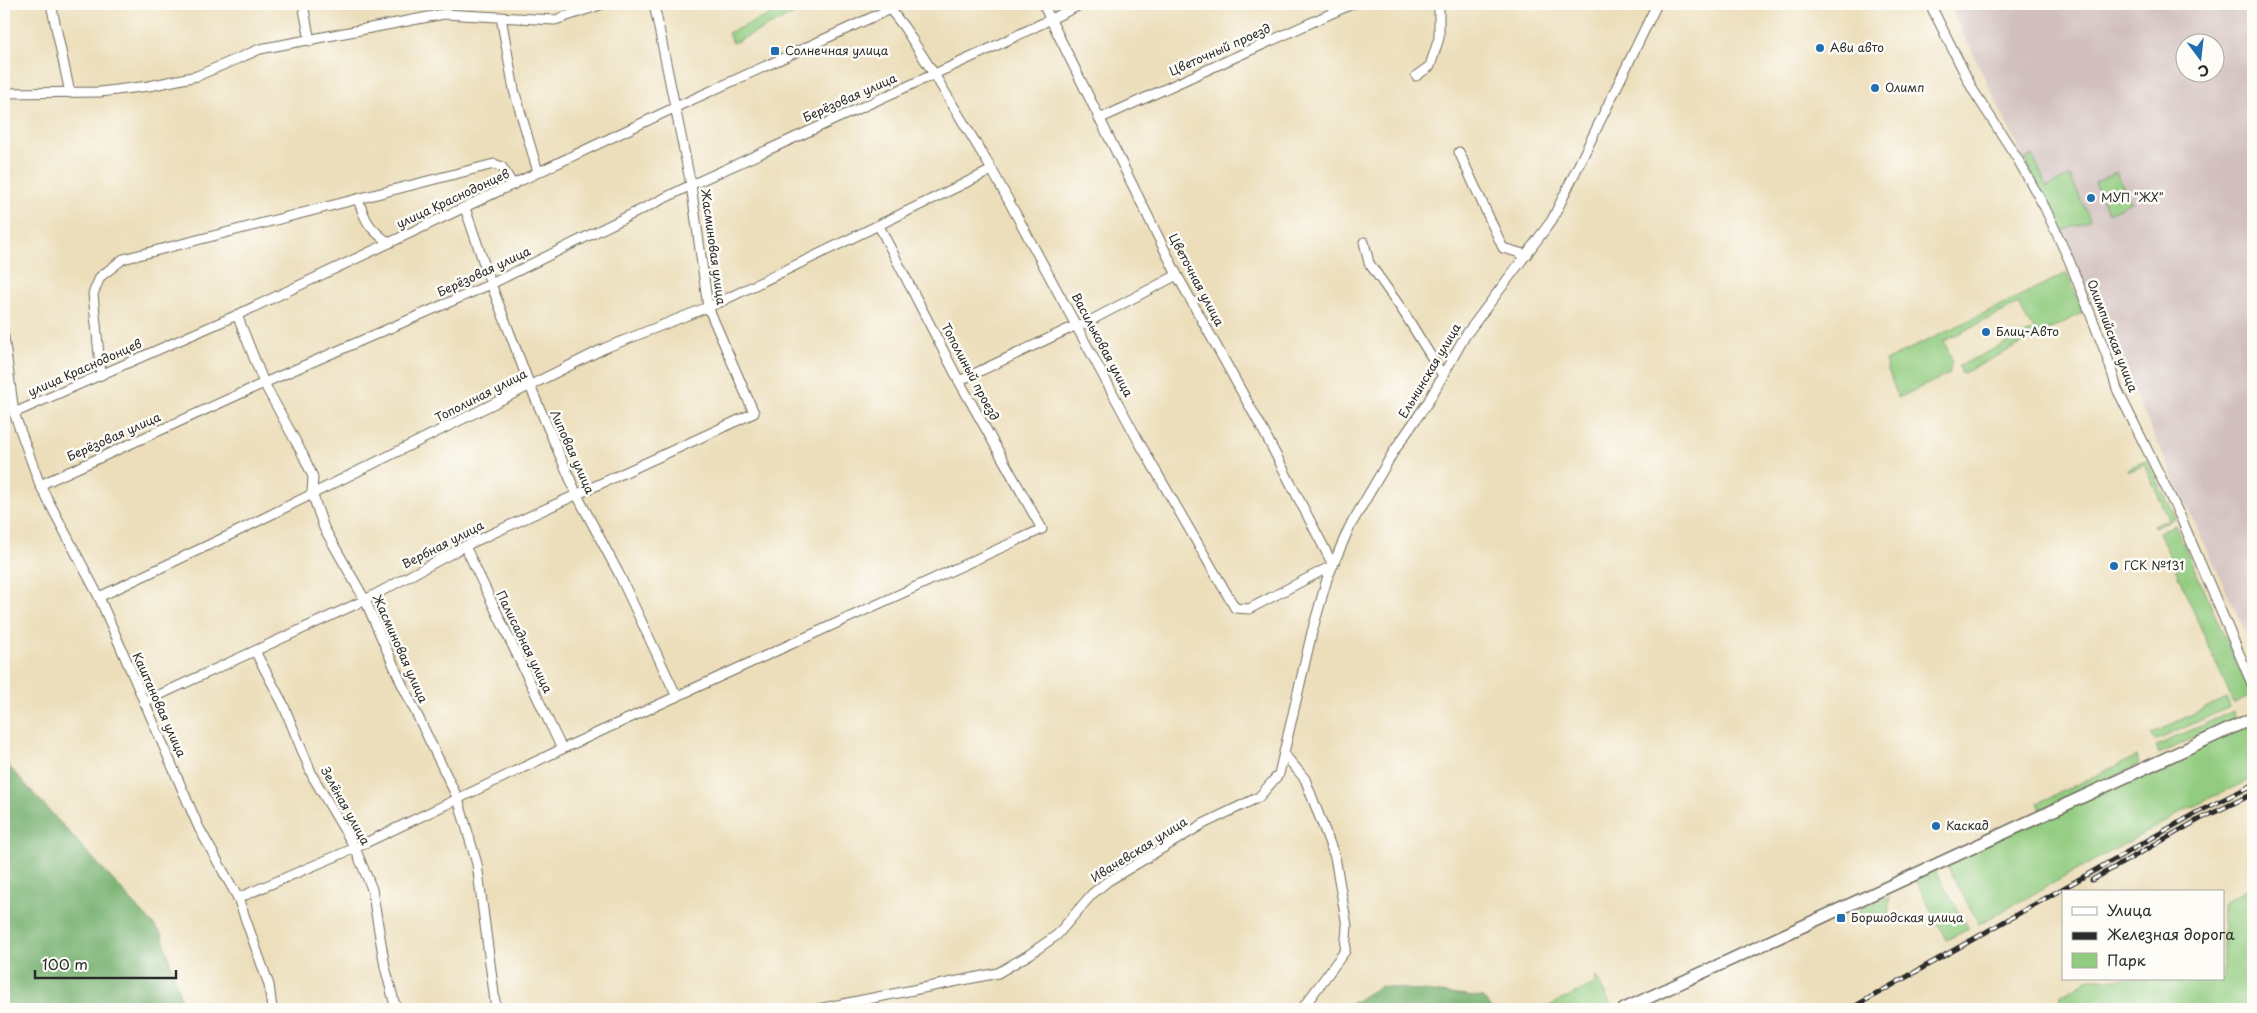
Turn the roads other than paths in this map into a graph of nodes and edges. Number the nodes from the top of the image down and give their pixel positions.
1 (51, 4) edge
2 (303, 4) edge
3 (602, 4) edge
4 (654, 4) edge
5 (901, 4) edge
6 (1043, 4) edge
7 (1082, 4) edge
8 (1352, 4) edge
9 (1439, 4) edge
10 (1657, 4) edge
11 (1930, 4) edge
12 (888, 7) edge
13 (501, 17) junction
14 (1051, 19) junction
15 (310, 41) junction
16 (934, 74) junction
17 (1416, 76) dead end
18 (4, 93) edge
19 (70, 93) junction
20 (676, 106) junction
21 (1099, 119) junction
22 (1459, 152) dead end
23 (992, 170) junction
24 (538, 172) junction
25 (513, 185) junction
26 (691, 185) junction
27 (358, 199) junction
28 (465, 208) junction
29 (879, 226) junction
30 (1364, 242) dead end
31 (390, 243) junction
32 (1527, 255) junction
33 (1178, 275) junction
34 (491, 284) junction
35 (708, 307) junction
36 (237, 315) junction
37 (1077, 325) junction
38 (4, 337) edge
39 (1442, 374) junction
40 (101, 375) junction
41 (959, 381) junction
42 (264, 383) junction
43 (530, 386) junction
44 (14, 413) junction
45 (754, 413) joint
46 (40, 485) junction
47 (312, 493) junction
48 (577, 495) junction
49 (465, 546) junction
50 (1333, 565) junction
51 (99, 597) junction
52 (365, 600) junction
53 (255, 651) junction
54 (2253, 686) edge
55 (677, 697) junction
56 (144, 702) junction
57 (2253, 718) edge
58 (562, 749) junction
59 (1284, 754) junction
60 (1279, 774) joint
61 (458, 799) junction
62 (356, 848) junction
63 (238, 898) junction
64 (272, 1009) edge
65 (396, 1009) edge
66 (496, 1009) edge
67 (818, 1009) edge
68 (1302, 1009) edge
69 (1624, 1009) edge

1 - 19 street
2 - 15 street
3 - 13 street
4 - 20 street, Жасминовая улица
5 - 12 street, улица Краснодонцев
6 - 14 street, Цветочная улица
7 - 14 street
8 - 21 street, Цветочный проезд
9 - 17 street
10 - 32 street, Ельнинская улица
11 - 54 street, Олимпийская улица
12 - 16 street, Васильковая улица
12 - 20 street, улица Краснодонцев
13 - 15 street
13 - 24 street
14 - 16 street
14 - 21 street, Цветочная улица
15 - 19 street
16 - 23 street, Васильковая улица
16 - 26 street, Берёзовая улица
18 - 19 street
20 - 24 street, улица Краснодонцев
20 - 26 street, Жасминовая улица
21 - 33 street, Цветочная улица
22 - 32 street
23 - 29 street, Тополиная улица
23 - 37 street, Васильковая улица
24 - 25 street, улица Краснодонцев
25 - 27 street
25 - 28 street, улица Краснодонцев
26 - 34 street, Берёзовая улица
26 - 35 street, Жасминовая улица
27 - 31 street
27 - 40 street
28 - 31 street, улица Краснодонцев
28 - 34 street, Липовая улица
29 - 35 street, Тополиная улица
29 - 41 street, Тополиный проезд
30 - 39 street
31 - 36 street, улица Краснодонцев
32 - 39 street, Ельнинская улица
33 - 37 street
33 - 50 street, Цветочная улица
34 - 42 street, Берёзовая улица
34 - 43 street, Липовая улица
35 - 43 street, Тополиная улица
35 - 45 street, Жасминовая улица
36 - 40 street, улица Краснодонцев
36 - 42 street, Жасминовая улица
37 - 41 street
37 - 50 street, Васильковая улица
38 - 44 street, Каштановая улица
39 - 50 street, Ельнинская улица
40 - 44 street, улица Краснодонцев
41 - 55 street, Тополиный проезд
42 - 46 street, Берёзовая улица
42 - 47 street, Жасминовая улица
43 - 47 street, Тополиная улица
43 - 48 street, Липовая улица
44 - 46 street, Каштановая улица
45 - 48 street, Вербная улица
46 - 51 street, Каштановая улица
47 - 51 street, Тополиная улица
47 - 52 street, Жасминовая улица
48 - 49 street, Вербная улица
48 - 55 street, Липовая улица
49 - 52 street, Вербная улица
49 - 58 street, Палисадная улица
50 - 59 street, Ельнинская улица
51 - 56 street, Каштановая улица
52 - 53 street, Вербная улица
52 - 61 street, Жасминовая улица
53 - 56 street, Вербная улица
53 - 62 street, Зелёная улица
55 - 58 street
56 - 63 street, Каштановая улица
57 - 69 street
58 - 61 street
59 - 60 street, Ельнинская улица
59 - 68 street
60 - 67 street, Ивачевская улица
61 - 62 street
61 - 66 street, Жасминовая улица
62 - 63 street
62 - 65 street, Зелёная улица
63 - 64 street, Каштановая улица

